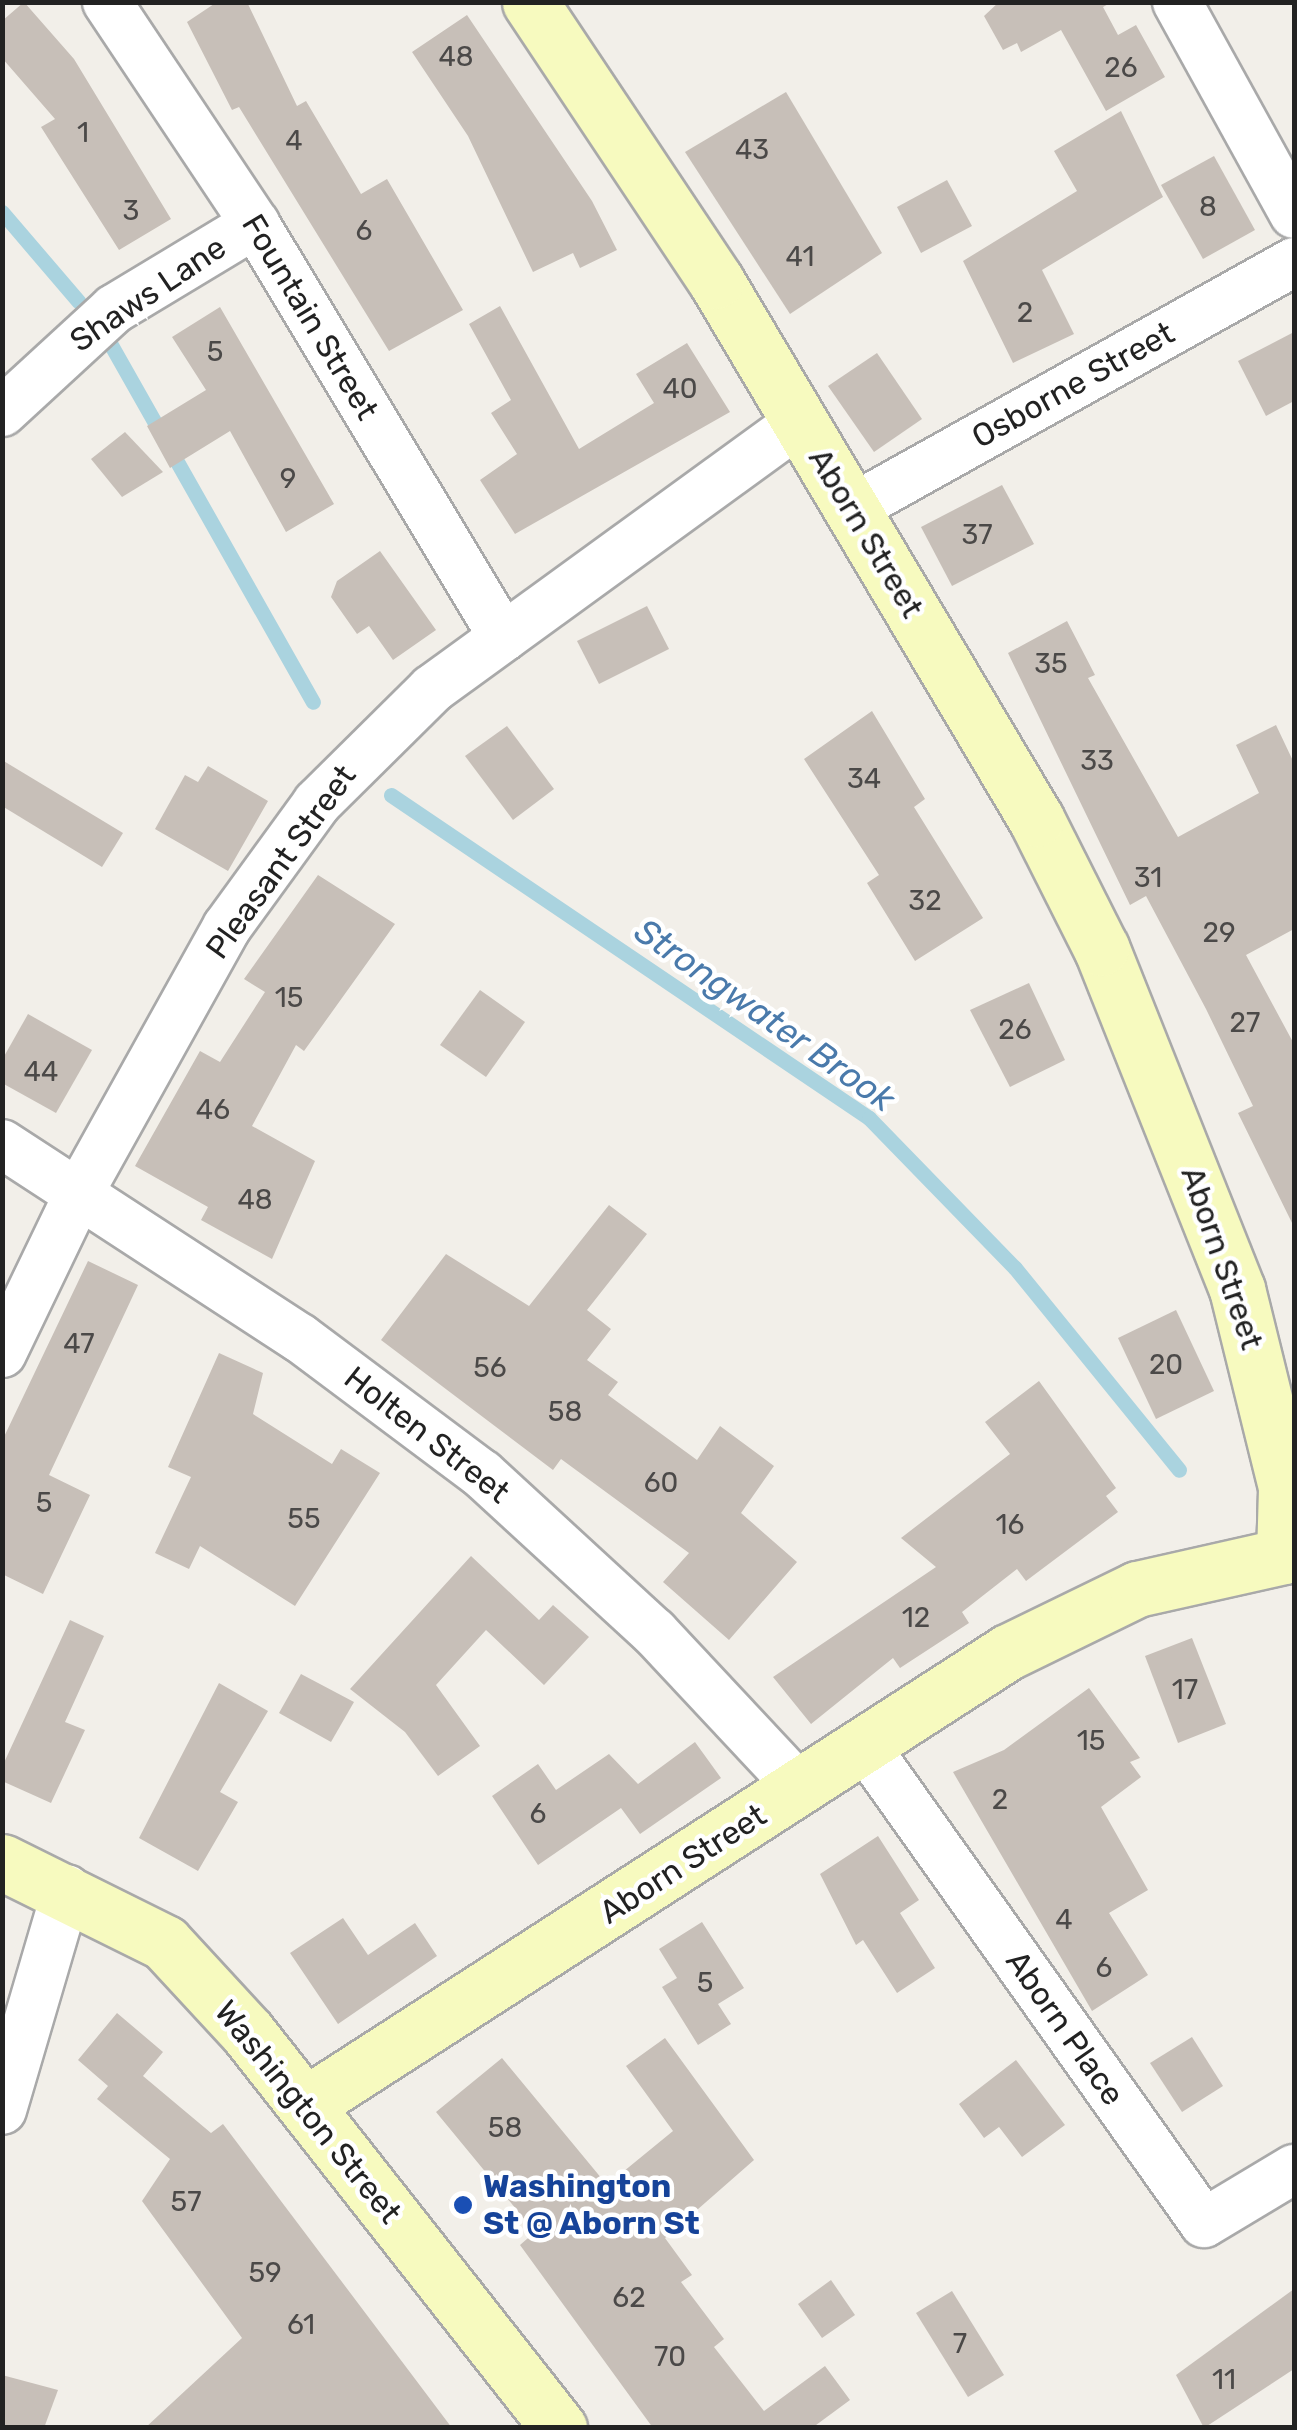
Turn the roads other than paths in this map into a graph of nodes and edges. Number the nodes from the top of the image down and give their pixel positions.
1 (107, 2) edge
2 (530, 2) edge
3 (1177, 2) edge
4 (1294, 214) edge
5 (256, 224) junction
6 (1294, 262) edge
7 (2, 412) edge
8 (800, 422) junction
9 (850, 509) junction
10 (503, 638) junction
11 (2, 1144) edge
12 (80, 1191) junction
13 (2, 1352) edge
14 (1289, 1555) edge
15 (865, 1746) junction
16 (800, 1788) junction
17 (2, 1862) edge
18 (67, 1888) junction
19 (305, 2105) junction
20 (2, 2110) edge
21 (1294, 2168) edge
22 (560, 2428) edge

1 - 5 street, Fountain Street
2 - 8 street, Aborn Street
3 - 4 street
5 - 7 street, Shaws Lane
5 - 10 street, Fountain Street
6 - 9 street, Osborne Street
8 - 9 street, Aborn Street
8 - 10 street, Pleasant Street
9 - 14 street, Aborn Street
10 - 12 street, Pleasant Street
11 - 12 street, Holten Street
12 - 13 street, Pleasant Street
12 - 16 street, Holten Street
14 - 15 street, Aborn Street
15 - 16 street, Aborn Street
15 - 21 street, Aborn Place
16 - 19 street, Aborn Street
17 - 18 street, Washington Street
18 - 19 street, Washington Street
18 - 20 street
19 - 22 street, Washington Street

